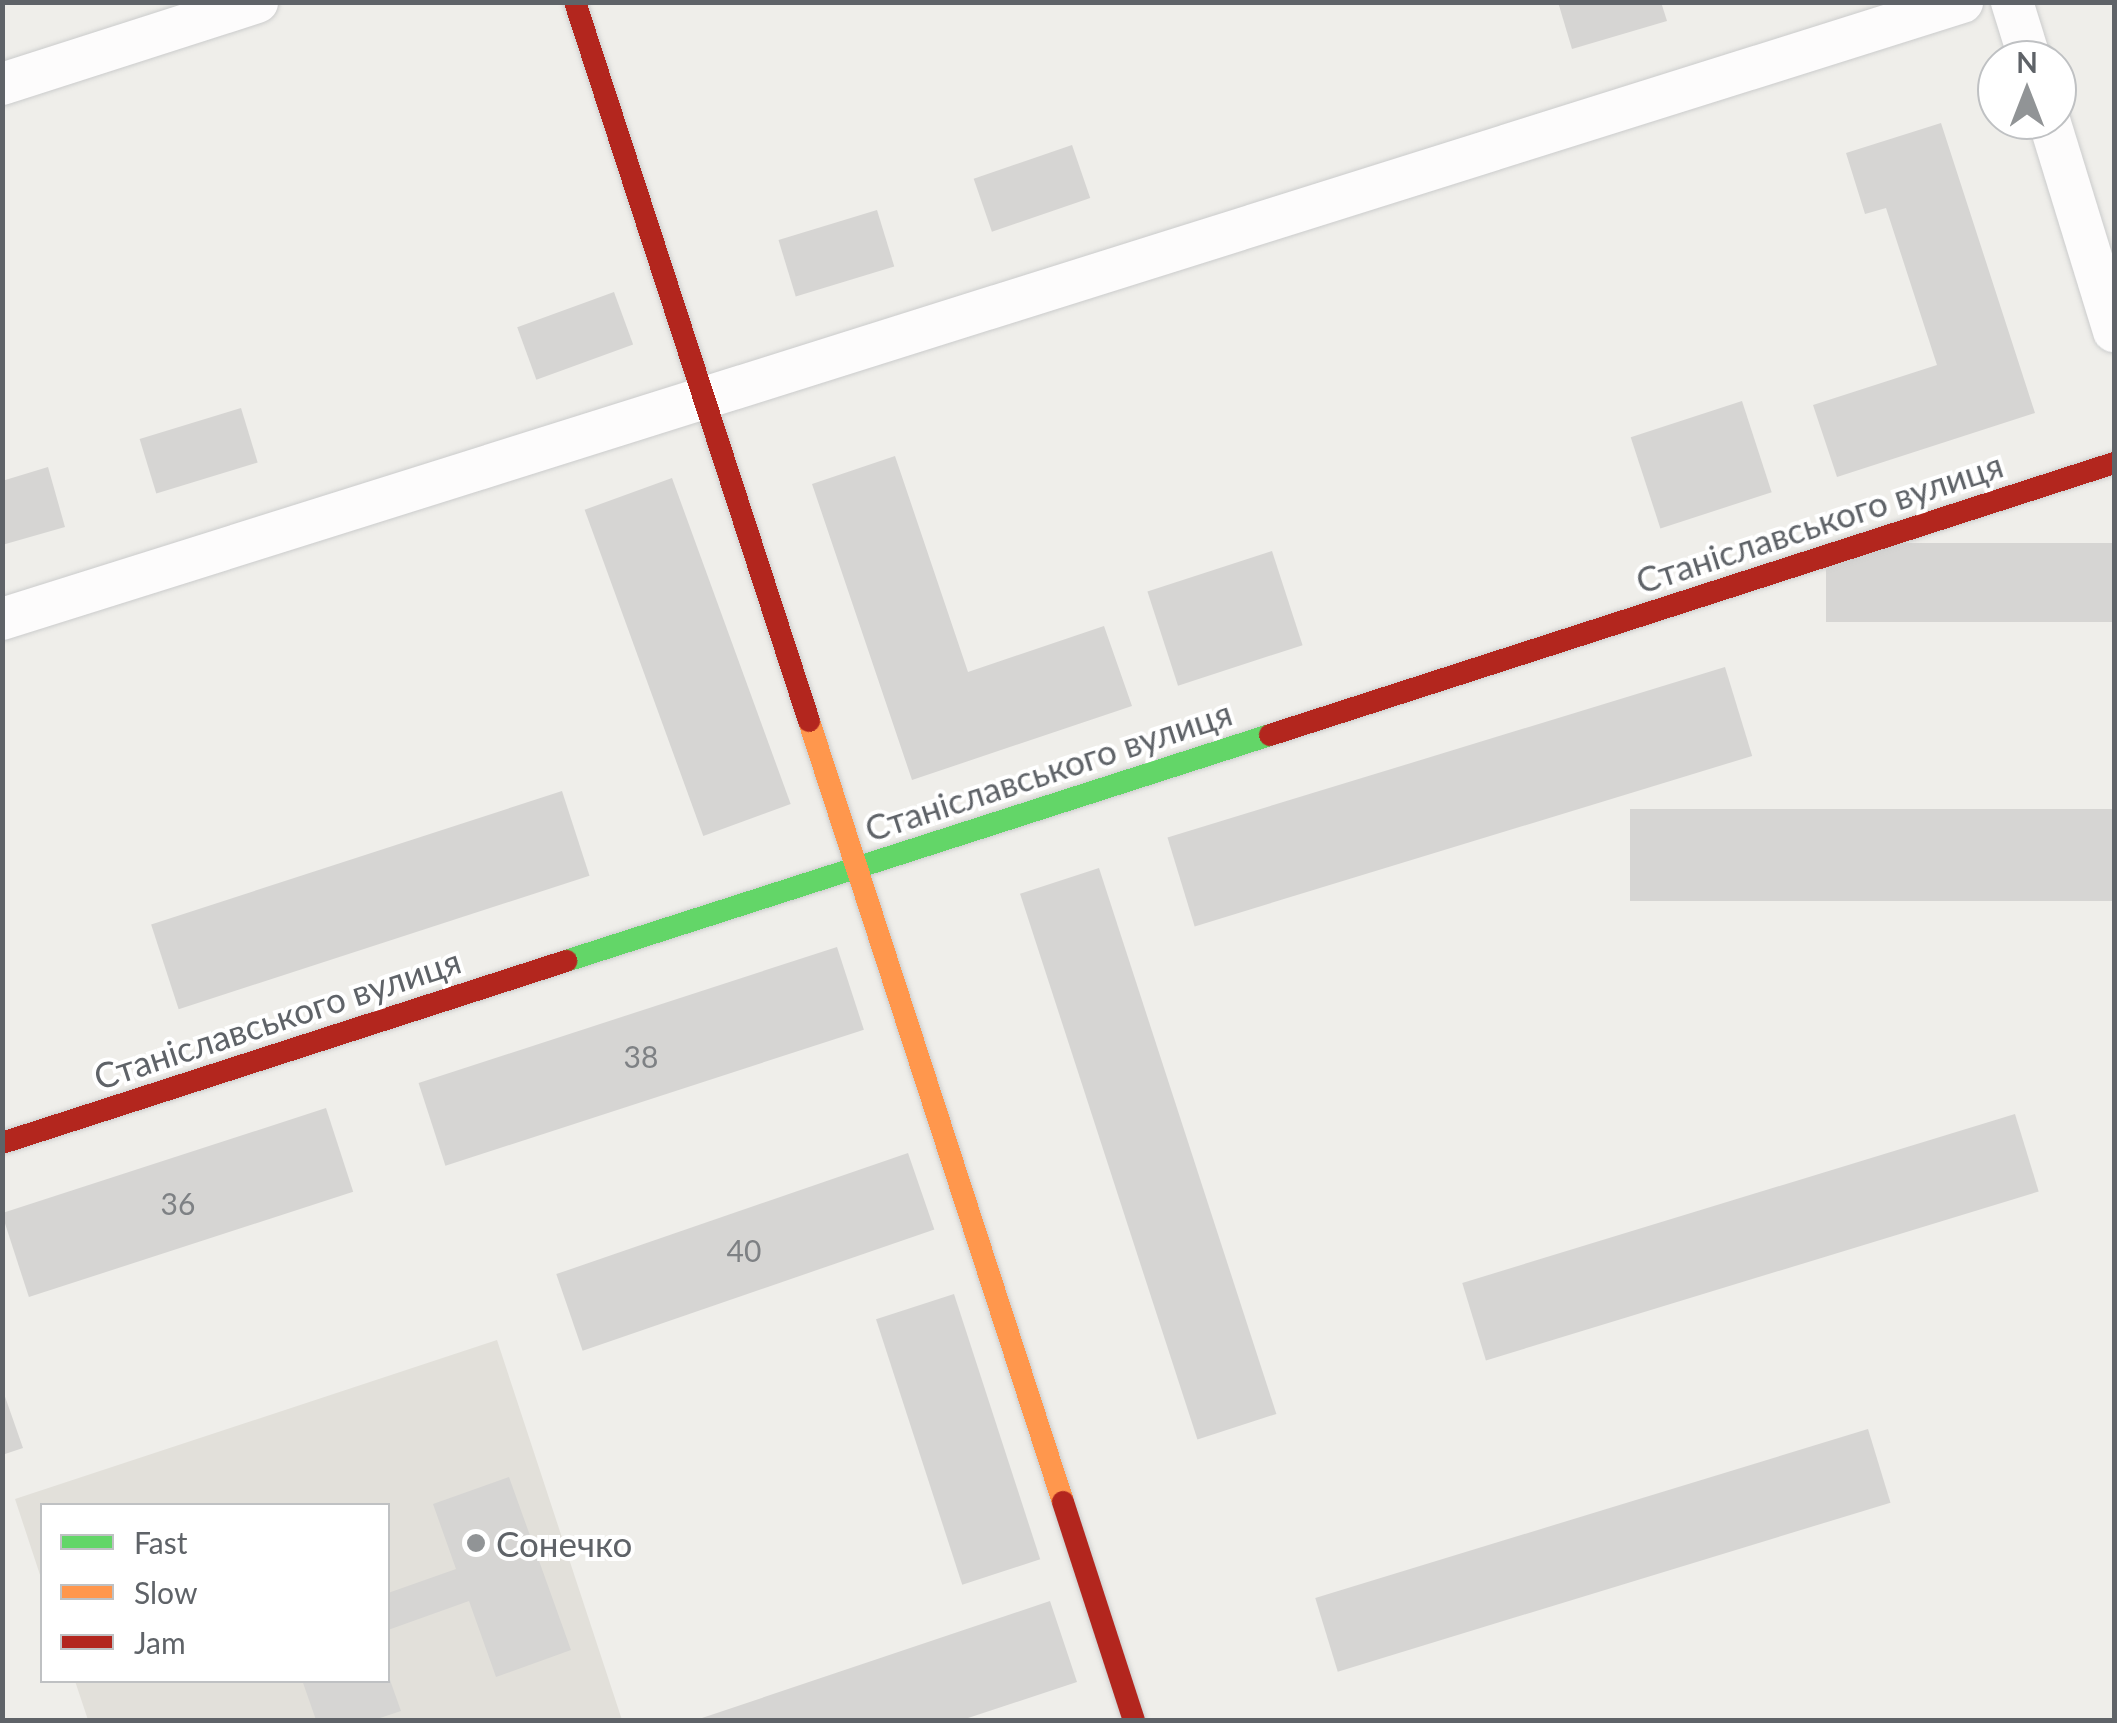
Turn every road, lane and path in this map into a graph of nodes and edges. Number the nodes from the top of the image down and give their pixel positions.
1 (257, 2) edge
2 (575, 2) edge
3 (1962, 2) edge
4 (2012, 2) edge
5 (2024, 40) edge
6 (2, 84) edge
7 (2055, 140) edge
8 (2114, 330) edge
9 (705, 393) junction
10 (2114, 463) edge
11 (2, 619) edge
12 (861, 867) junction
13 (2, 1144) edge
14 (1134, 1720) edge

1 - 6 street
2 - 9 street
3 - 9 street
4 - 5 street
7 - 8 street
9 - 11 street
9 - 12 street
10 - 12 street, Станіславського вулиця
12 - 13 street, Станіславського вулиця
12 - 14 street

